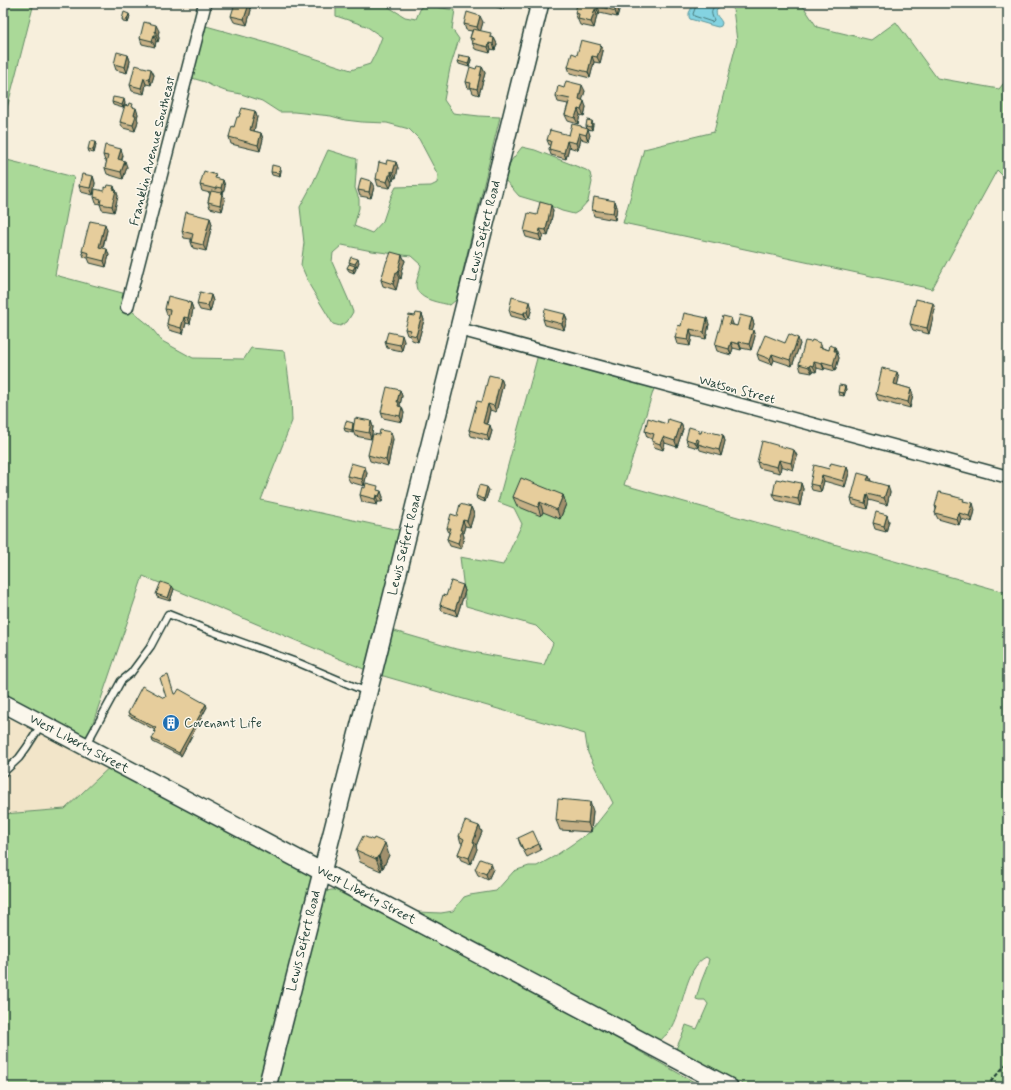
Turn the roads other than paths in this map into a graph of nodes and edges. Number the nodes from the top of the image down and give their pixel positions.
1 (205, 3) edge
2 (540, 3) edge
3 (127, 307) dead end
4 (459, 329) junction
5 (1008, 478) edge
6 (368, 692) junction
7 (3, 703) edge
8 (42, 724) junction
9 (85, 746) junction
10 (3, 773) edge
11 (322, 872) junction
12 (267, 1087) edge
13 (728, 1087) edge

1 - 3 street, Franklin Avenue Southeast
2 - 4 street, Lewis Seifert Road
4 - 5 street, Watson Street
4 - 6 street, Lewis Seifert Road
6 - 9 lane
6 - 11 street, Lewis Seifert Road
7 - 8 street, West Liberty Street
8 - 9 street, West Liberty Street
8 - 10 lane
9 - 11 street, West Liberty Street
11 - 12 street, Lewis Seifert Road
11 - 13 street, West Liberty Street

